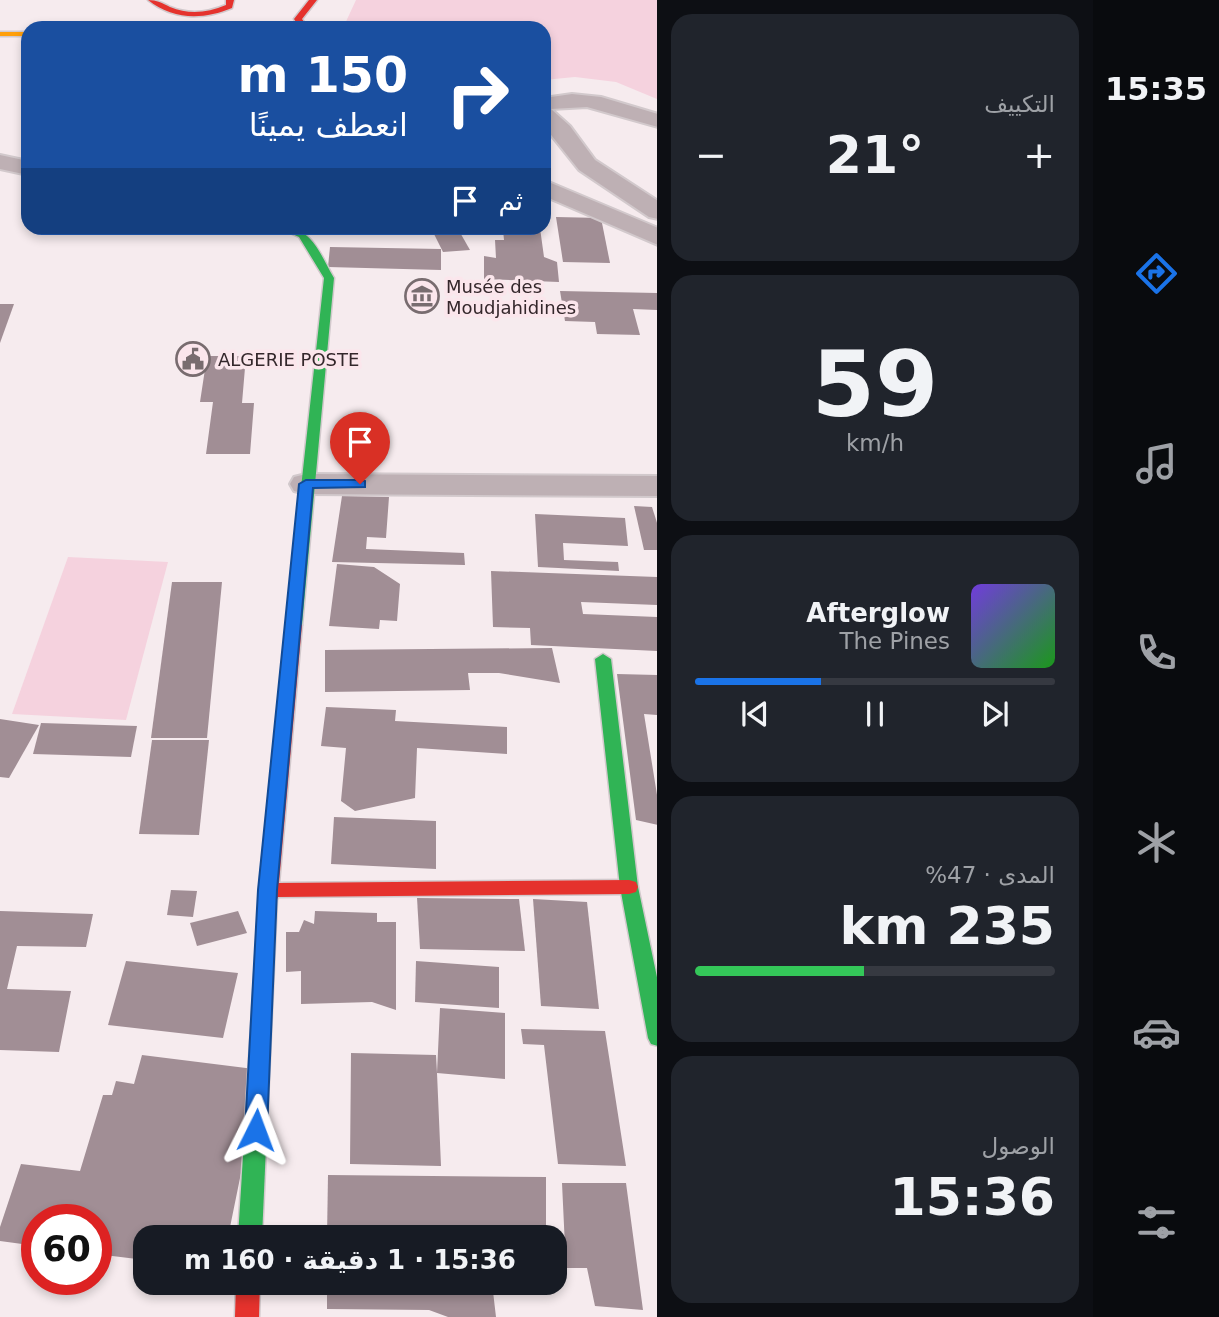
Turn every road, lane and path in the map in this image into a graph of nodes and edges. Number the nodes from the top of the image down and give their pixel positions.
1 (152, 0) edge
2 (230, 0) edge
3 (313, 0) edge
4 (299, 21) edge
5 (0, 34) edge
6 (21, 34) edge
7 (551, 103) edge
8 (551, 121) edge
9 (657, 121) edge
10 (0, 162) edge
11 (21, 166) edge
12 (551, 190) edge
13 (657, 212) edge
14 (303, 235) edge
15 (657, 238) edge
16 (306, 484) junction
17 (657, 486) edge
18 (603, 659) dead end
19 (629, 887) junction
20 (268, 890) junction
21 (657, 1038) edge
22 (251, 1225) edge
23 (248, 1295) edge
24 (247, 1317) edge

1 - 2 main road
3 - 4 main road
5 - 6 main road
7 - 9 street
8 - 13 street
10 - 11 street
12 - 15 street
14 - 16 main road
16 - 17 street
16 - 20 main road
18 - 19 main road
19 - 20 main road
19 - 21 main road
20 - 22 main road
23 - 24 main road

